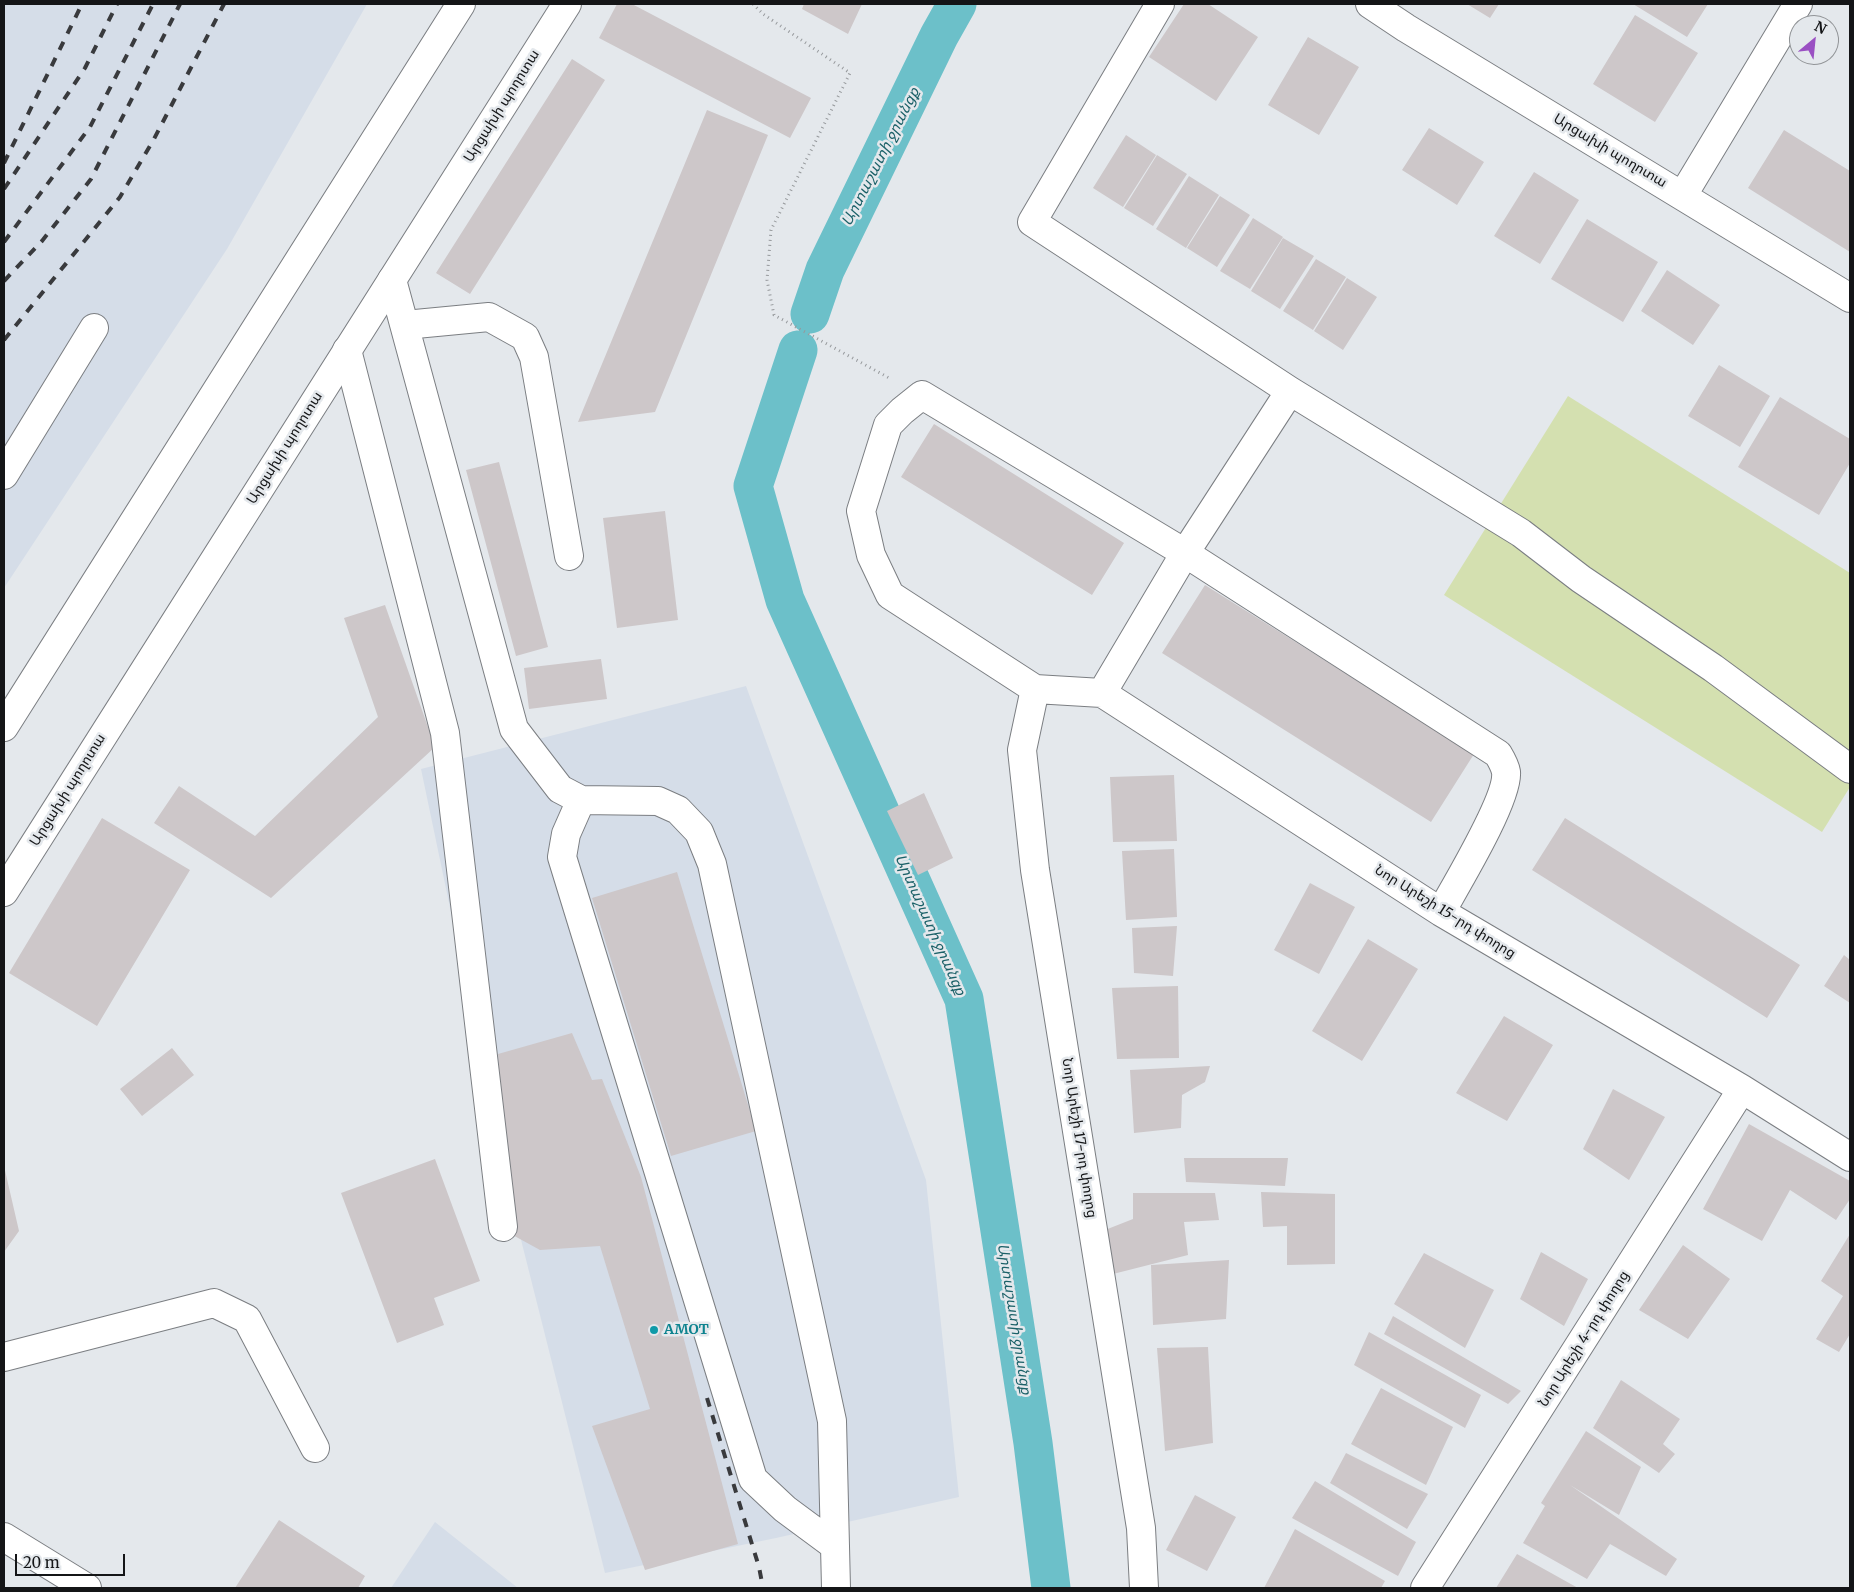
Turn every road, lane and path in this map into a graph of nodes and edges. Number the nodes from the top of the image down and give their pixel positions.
1 (461, 4) edge
2 (567, 4) edge
3 (753, 4) edge
4 (1160, 4) edge
5 (1370, 4) edge
6 (1798, 4) edge
7 (1683, 195) junction
8 (392, 280) junction
9 (1850, 298) edge
10 (405, 325) junction
11 (94, 328) dead end
12 (347, 350) junction
13 (1290, 391) junction
14 (922, 395) junction
15 (4, 475) edge
16 (1185, 553) junction
17 (569, 556) dead end
18 (1036, 689) junction
19 (1102, 693) junction
20 (4, 727) edge
21 (1850, 768) edge
22 (581, 800) junction
23 (4, 892) edge
24 (1441, 912) junction
25 (1742, 1090) junction
26 (1848, 1149) edge
27 (503, 1227) dead end
28 (4, 1357) edge
29 (315, 1448) dead end
30 (4, 1537) edge
31 (835, 1546) junction
32 (87, 1588) edge
33 (836, 1588) edge
34 (1144, 1588) edge
35 (1425, 1588) edge

1 - 20 street
2 - 8 street, Արցախի պողոտա
3 - 14 path
4 - 13 street
5 - 7 street, Արցախի պողոտա
6 - 7 street
7 - 9 street, Արցախի պողոտա
8 - 10 street
8 - 12 street, Արցախի պողոտա
10 - 17 street
10 - 22 street
11 - 15 street
12 - 23 street, Արցախի պողոտա
12 - 27 street
13 - 16 street
13 - 21 street
14 - 16 street
14 - 18 street
16 - 19 street
16 - 24 street
18 - 19 street, Նոր Արեշի 15-րդ փողոց
18 - 34 street, Նոր Արեշի 17-րդ փողոց
19 - 24 street, Նոր Արեշի 15-րդ փողոց
22 - 31 street
22 - 31 street
24 - 25 street, Նոր Արեշի 15-րդ փողոց
25 - 26 street, Նոր Արեշի 15-րդ փողոց
25 - 35 street, Նոր Արեշի 4-րդ փողոց
28 - 29 street
30 - 32 street
31 - 33 street

